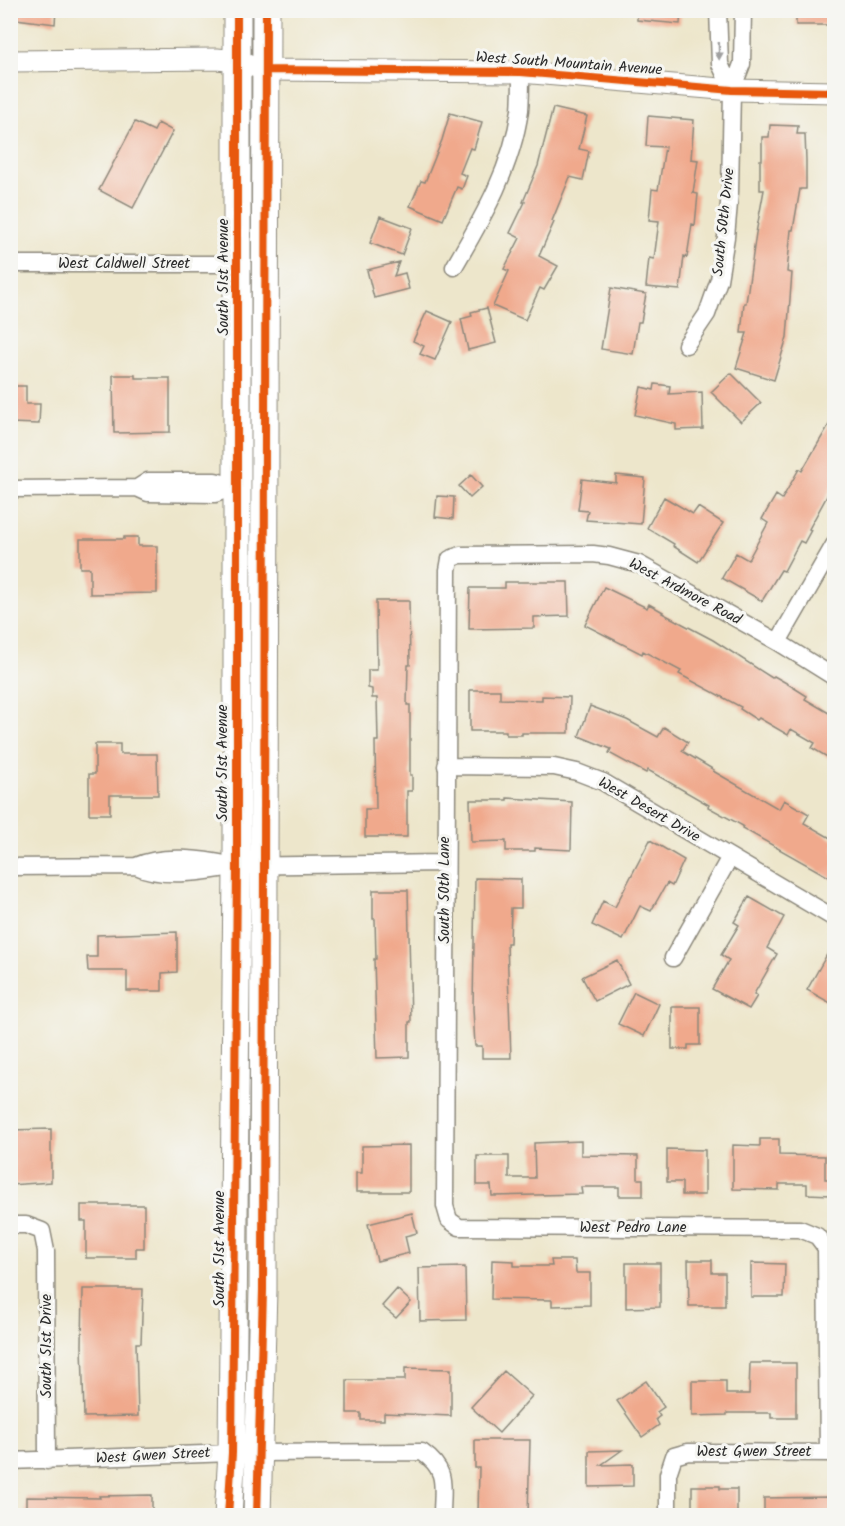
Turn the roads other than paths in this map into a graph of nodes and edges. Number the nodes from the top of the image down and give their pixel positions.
1 (237, 10) edge
2 (266, 10) edge
3 (718, 10) edge
4 (743, 10) edge
5 (10, 61) edge
6 (237, 61) junction
7 (266, 70) junction
8 (521, 72) junction
9 (732, 90) junction
10 (834, 92) edge
11 (10, 264) edge
12 (237, 264) junction
13 (454, 267) dead end
14 (686, 345) dead end
15 (237, 486) junction
16 (265, 486) junction
17 (10, 489) edge
18 (834, 545) edge
19 (450, 559) joint
20 (778, 642) junction
21 (834, 677) edge
22 (446, 766) junction
23 (730, 857) junction
24 (445, 863) junction
25 (237, 866) junction
26 (265, 866) junction
27 (10, 867) edge
28 (834, 918) edge
29 (672, 958) dead end
30 (449, 1220) joint
31 (10, 1225) edge
32 (232, 1453) junction
33 (260, 1453) junction
34 (831, 1453) edge
35 (10, 1461) edge
36 (47, 1461) junction
37 (228, 1515) edge
38 (257, 1515) edge
39 (442, 1515) edge
40 (668, 1515) edge

1 - 6 main road, South 51st Avenue
2 - 7 main road
3 -> 9 street, South 50th Drive
4 - 9 street, South 50th Drive
5 - 6 street, West South Mountain Avenue
6 - 7 street, West South Mountain Avenue
6 - 12 main road, South 51st Avenue
7 - 8 street, West South Mountain Avenue
7 - 16 main road
8 - 9 street, West South Mountain Avenue
8 - 13 street
9 - 10 street, West South Mountain Avenue
9 - 14 street, South 50th Drive
11 - 12 street, West Caldwell Street
12 - 15 main road, South 51st Avenue
15 - 16 street
15 - 17 street
15 - 25 main road, South 51st Avenue
16 - 26 main road
18 - 20 street
19 - 20 street, West Ardmore Road
19 - 22 street, South 50th Lane
20 - 21 street, West Ardmore Road
22 - 23 street, West Desert Drive
22 - 24 street, South 50th Lane
23 - 28 street, West Desert Drive
23 - 29 street
24 - 26 street
24 - 30 street, South 50th Lane
25 - 26 street
25 - 27 street
25 - 32 main road, South 51st Avenue
26 - 33 main road
30 - 34 street, West Pedro Lane
31 - 36 street, South 51st Drive
32 - 33 street, West Gwen Street
32 - 36 street, West Gwen Street
32 - 37 main road, South 51st Avenue
33 - 38 main road
33 - 39 street, West Gwen Street
34 - 40 street, West Gwen Street
35 - 36 street, West Gwen Street

